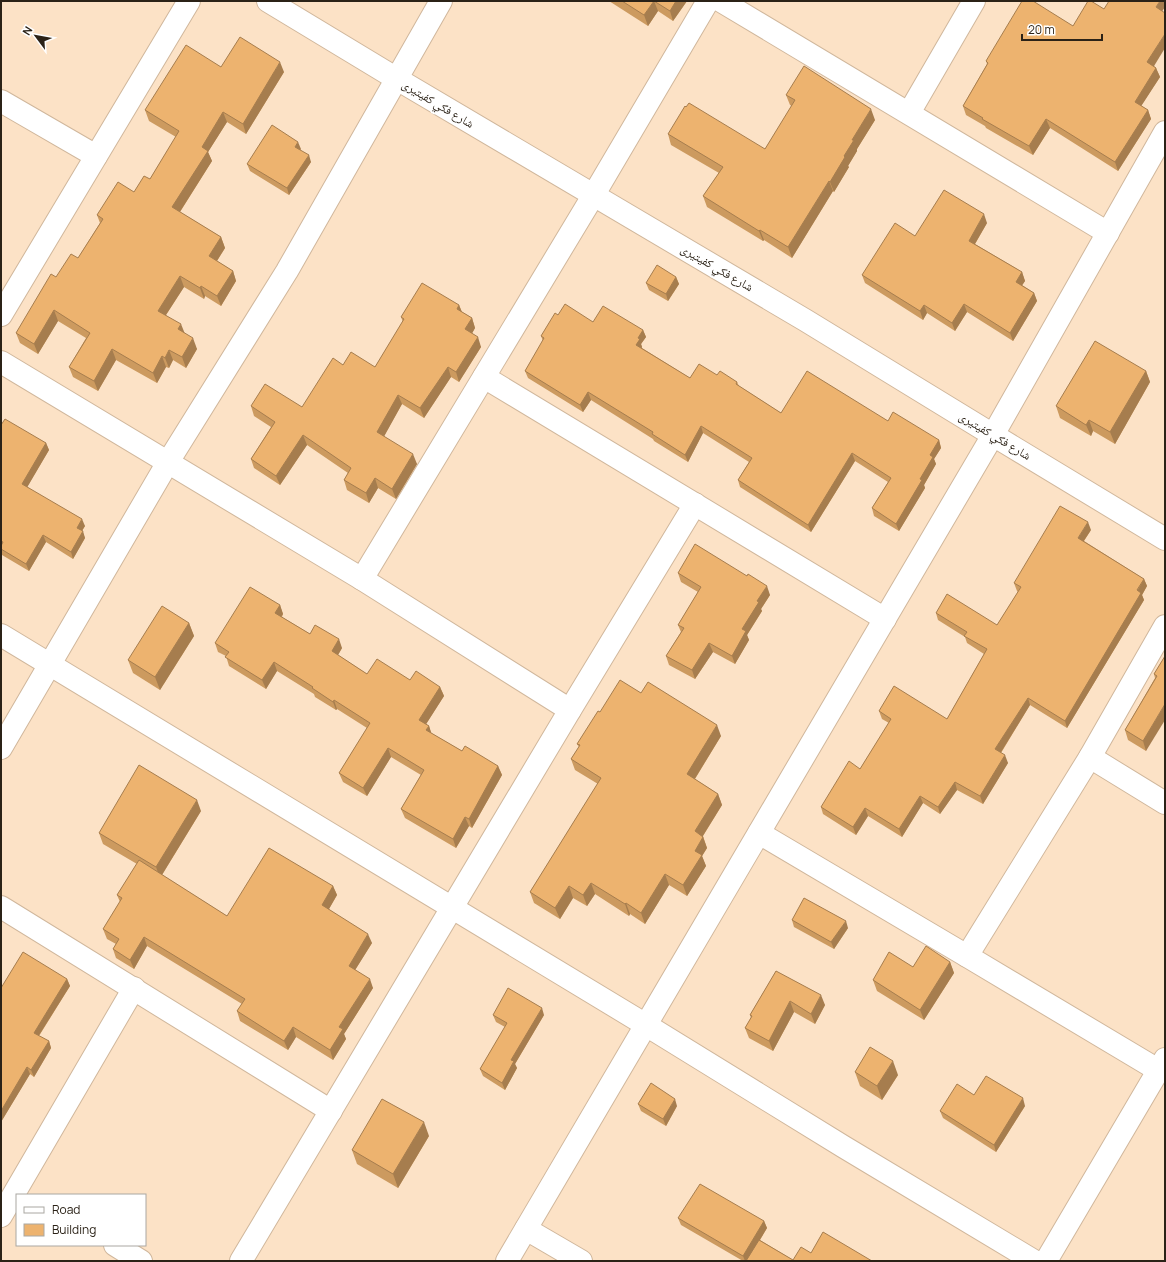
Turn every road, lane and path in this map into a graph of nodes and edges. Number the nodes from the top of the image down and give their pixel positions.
1 (189, 1) edge
2 (268, 1) edge
3 (441, 1) edge
4 (708, 1) edge
5 (721, 1) edge
6 (974, 1) edge
7 (397, 79) junction
8 (1, 101) edge
9 (909, 113) junction
10 (1165, 132) edge
11 (96, 156) junction
12 (593, 196) junction
13 (1108, 233) junction
14 (1, 315) edge
15 (1, 362) edge
16 (484, 377) junction
17 (993, 435) junction
18 (168, 462) junction
19 (694, 504) junction
20 (1165, 539) edge
21 (362, 579) junction
22 (885, 619) junction
23 (1165, 626) edge
24 (1, 635) edge
25 (50, 665) junction
26 (570, 710) junction
27 (1, 748) edge
28 (1090, 757) junction
29 (1165, 802) edge
30 (758, 833) junction
31 (1, 907) edge
32 (452, 908) junction
33 (967, 956) junction
34 (134, 988) junction
35 (646, 1025) junction
36 (1162, 1064) edge
37 (331, 1111) junction
38 (26, 1190) edge
39 (16, 1200) edge
40 (1, 1216) edge
41 (526, 1228) junction
42 (117, 1246) edge
43 (140, 1261) edge
44 (241, 1261) edge
45 (507, 1261) edge
46 (581, 1261) edge
47 (1034, 1261) edge
48 (1046, 1261) edge

1 - 11 street
2 - 7 street, شارع فكي كفيتيرى
3 - 7 street
4 - 12 street
5 - 9 street
6 - 9 street
7 - 12 street, شارع فكي كفيتيرى
7 - 18 street
8 - 11 street
9 - 13 street
10 - 13 street
11 - 14 street
12 - 16 street
12 - 17 street, شارع فكي كفيتيرى
13 - 17 street
15 - 18 street
16 - 19 street
16 - 21 street
17 - 20 street, شارع فكي كفيتيرى
17 - 22 street
18 - 21 street
18 - 25 street
19 - 22 street
19 - 26 street
21 - 26 street
22 - 30 street
23 - 28 street
24 - 25 street
25 - 27 street
25 - 32 street
26 - 32 street
28 - 29 street
28 - 33 street
30 - 33 street
30 - 35 street
31 - 34 street
32 - 35 street
32 - 37 street
33 - 36 street
34 - 37 street
34 - 38 street
35 - 41 street
35 - 47 street
36 - 48 street
37 - 44 street
39 - 40 street
41 - 45 street
41 - 46 street
42 - 43 street

